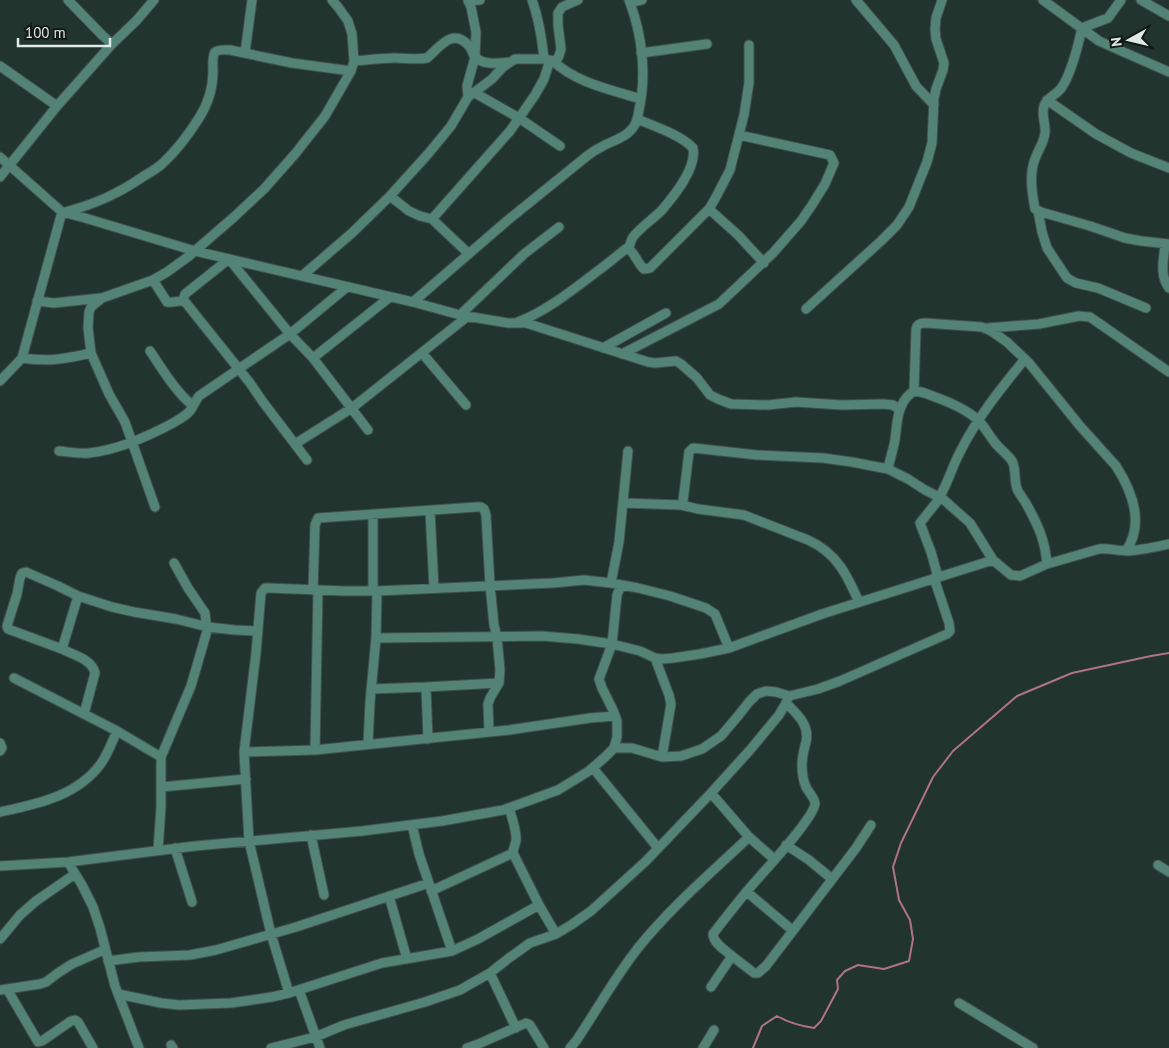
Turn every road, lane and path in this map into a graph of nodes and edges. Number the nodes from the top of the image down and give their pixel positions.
1 (68, 0) edge
2 (154, 0) edge
3 (252, 0) edge
4 (332, 0) edge
5 (468, 0) edge
6 (480, 0) edge
7 (532, 0) edge
8 (578, 0) edge
9 (642, 0) edge
10 (856, 0) edge
11 (942, 0) edge
12 (1043, 0) edge
13 (1121, 0) edge
14 (1141, 0) edge
15 (630, 2) edge
16 (1169, 16) edge
17 (1082, 28) junction
18 (112, 44) junction
19 (707, 44) dead end
20 (748, 45) dead end
21 (245, 53) junction
22 (641, 53) junction
23 (475, 57) junction
24 (549, 60) junction
25 (354, 61) junction
26 (510, 62) junction
27 (0, 66) edge
28 (351, 71) junction
29 (1169, 72) edge
30 (471, 95) junction
31 (642, 99) junction
32 (1047, 100) junction
33 (934, 105) junction
34 (57, 106) junction
35 (519, 118) junction
36 (637, 119) junction
37 (739, 134) junction
38 (560, 146) dead end
39 (0, 158) edge
40 (10, 166) junction
41 (1169, 168) edge
42 (0, 177) edge
43 (390, 196) junction
44 (708, 209) junction
45 (1038, 211) junction
46 (62, 212) junction
47 (432, 219) junction
48 (559, 227) dead end
49 (1167, 244) edge
50 (629, 248) junction
51 (195, 251) junction
52 (469, 254) junction
53 (229, 259) junction
54 (764, 263) junction
55 (302, 276) junction
56 (153, 280) junction
57 (347, 287) junction
58 (1169, 288) edge
59 (390, 297) junction
60 (102, 298) junction
61 (37, 301) junction
62 (183, 301) junction
63 (413, 302) junction
64 (1146, 308) dead end
65 (806, 309) dead end
66 (666, 313) dead end
67 (464, 316) junction
68 (518, 322) junction
69 (987, 328) junction
70 (290, 334) junction
71 (603, 348) junction
72 (150, 350) dead end
73 (91, 353) junction
74 (422, 353) junction
75 (622, 354) junction
76 (22, 358) junction
77 (313, 358) junction
78 (1025, 359) junction
79 (239, 369) junction
80 (1169, 372) edge
81 (0, 381) edge
82 (914, 391) junction
83 (466, 405) dead end
84 (193, 406) junction
85 (352, 408) junction
86 (900, 410) junction
87 (978, 420) junction
88 (368, 430) dead end
89 (133, 442) junction
90 (295, 444) junction
91 (58, 451) dead end
92 (628, 451) dead end
93 (307, 460) dead end
94 (888, 469) junction
95 (939, 498) junction
96 (624, 502) junction
97 (681, 505) junction
98 (155, 507) dead end
99 (430, 511) junction
100 (373, 514) junction
101 (1169, 544) edge
102 (1126, 551) junction
103 (993, 560) junction
104 (174, 563) dead end
105 (1047, 564) junction
106 (936, 577) junction
107 (611, 583) junction
108 (490, 585) junction
109 (621, 585) junction
110 (434, 588) junction
111 (316, 590) junction
112 (375, 591) junction
113 (78, 596) junction
114 (859, 602) junction
115 (208, 627) junction
116 (4, 630) edge
117 (258, 631) junction
118 (498, 637) junction
119 (376, 638) junction
120 (612, 644) junction
121 (729, 648) junction
122 (62, 649) junction
123 (655, 658) junction
124 (14, 678) dead end
125 (499, 683) junction
126 (426, 687) junction
127 (371, 689) junction
128 (788, 699) junction
129 (84, 714) junction
130 (615, 716) junction
131 (117, 731) junction
132 (489, 732) junction
133 (428, 739) junction
134 (0, 743) edge
135 (368, 744) junction
136 (614, 748) junction
137 (315, 750) junction
138 (0, 751) edge
139 (244, 752) junction
140 (662, 756) junction
141 (161, 758) junction
142 (593, 768) junction
143 (246, 779) junction
144 (161, 788) junction
145 (711, 793) junction
146 (508, 808) junction
147 (0, 812) edge
148 (871, 824) dead end
149 (412, 825) junction
150 (310, 835) junction
151 (749, 837) junction
152 (249, 840) junction
153 (786, 845) junction
154 (175, 848) junction
155 (658, 848) junction
156 (158, 850) junction
157 (513, 853) junction
158 (774, 859) junction
159 (68, 862) junction
160 (1158, 865) dead end
161 (0, 866) edge
162 (1169, 872) edge
163 (75, 874) junction
164 (832, 879) junction
165 (430, 887) junction
166 (746, 892) junction
167 (324, 894) dead end
168 (389, 896) junction
169 (192, 902) dead end
170 (539, 905) junction
171 (792, 930) junction
172 (271, 934) junction
173 (556, 934) junction
174 (0, 940) edge
175 (104, 950) junction
176 (452, 951) junction
177 (732, 956) junction
178 (407, 960) junction
179 (108, 961) junction
180 (490, 973) junction
181 (711, 987) dead end
182 (4, 989) edge
183 (299, 990) junction
184 (288, 993) junction
185 (118, 994) junction
186 (958, 1003) dead end
187 (516, 1028) junction
188 (714, 1030) dead end
189 (315, 1037) junction
190 (473, 1047) edge
191 (93, 1048) edge
192 (139, 1048) edge
193 (271, 1048) edge
194 (320, 1048) edge
195 (544, 1048) edge
196 (570, 1048) edge
197 (703, 1048) edge
198 (1033, 1048) edge

1 - 18 street
2 - 18 street
3 - 21 street
4 - 25 street
5 - 6 street
5 - 23 street
7 - 24 street
8 - 24 street
9 - 15 street
10 - 33 street
11 - 33 street
12 - 17 street
13 - 17 street
14 - 16 street
15 - 22 street
17 - 29 street
17 - 32 street
18 - 34 street
19 - 22 street
20 - 37 street
21 - 28 street
21 - 46 street
22 - 31 street
23 - 25 street
23 - 26 street
23 - 30 street
24 - 26 street
24 - 31 street
24 - 35 street
25 - 28 street
26 - 30 street
27 - 34 street
28 - 51 street
30 - 35 street
30 - 43 street
31 - 36 street
32 - 41 street
32 - 45 street
33 - 65 street
34 - 40 street
35 - 38 street
35 - 47 street
36 - 50 street
36 - 52 street
37 - 44 street
37 - 54 street
39 - 40 street
40 - 42 street
40 - 46 street
43 - 47 street
43 - 55 street
44 - 50 street
44 - 54 street
45 - 49 street
45 - 64 street
46 - 51 street
46 - 61 street
47 - 52 street
48 - 67 street
49 - 58 street
50 - 68 street
51 - 53 street
51 - 56 street
52 - 63 street
53 - 55 street
53 - 62 street
53 - 70 street
54 - 75 street
55 - 57 street
56 - 60 street
56 - 62 street
57 - 59 street
57 - 70 street
59 - 63 street
59 - 77 street
60 - 61 street
60 - 73 street
61 - 76 street
62 - 79 street
63 - 67 street
66 - 71 street
67 - 68 street
67 - 74 street
68 - 71 street
69 - 78 street
69 - 80 street
69 - 82 street
70 - 77 street
70 - 79 street
71 - 75 street
72 - 84 street
73 - 76 street
73 - 89 street
74 - 83 street
74 - 85 street
75 - 86 street
76 - 81 street
77 - 85 street
78 - 87 street
78 - 102 street
79 - 84 street
79 - 90 street
82 - 86 street
82 - 87 street
84 - 89 street
85 - 88 street
85 - 90 street
86 - 94 street
87 - 95 street
87 - 105 street
89 - 91 street
89 - 98 street
90 - 93 street
92 - 96 street
94 - 95 street
94 - 97 street
95 - 103 street
95 - 106 street
96 - 97 street
96 - 107 street
97 - 114 street
99 - 100 street
99 - 108 street
99 - 110 street
100 - 111 street
100 - 112 street
101 - 102 street
102 - 105 street
103 - 105 street
103 - 106 street
104 - 115 street
106 - 114 street
106 - 128 street
107 - 108 street
107 - 109 street
108 - 110 street
108 - 118 street
109 - 120 street
109 - 121 street
110 - 112 street
111 - 112 street
111 - 117 street
111 - 137 street
112 - 119 street
113 - 115 street
113 - 116 street
113 - 122 street
114 - 121 street
115 - 117 street
115 - 141 street
116 - 122 street
117 - 139 street
118 - 119 street
118 - 120 street
118 - 125 street
119 - 127 street
120 - 123 street
120 - 130 street
121 - 123 street
122 - 129 street
123 - 140 street
124 - 129 street
125 - 126 street
125 - 132 street
126 - 127 street
126 - 133 street
127 - 135 street
128 - 140 street
128 - 145 street
128 - 153 street
129 - 131 street
130 - 132 street
130 - 136 street
131 - 141 street
131 - 147 street
132 - 133 street
133 - 135 street
134 - 138 street
135 - 137 street
136 - 140 street
136 - 142 street
137 - 139 street
139 - 143 street
141 - 144 street
142 - 146 street
142 - 155 street
143 - 144 street
143 - 152 street
144 - 156 street
145 - 151 street
145 - 155 street
146 - 149 street
146 - 157 street
148 - 164 street
149 - 150 street
149 - 165 street
150 - 152 street
150 - 167 street
151 - 158 street
151 - 196 street
152 - 154 street
152 - 172 street
153 - 158 street
153 - 164 street
154 - 156 street
154 - 169 street
155 - 173 street
156 - 159 street
157 - 165 street
157 - 170 street
158 - 166 street
159 - 161 street
159 - 163 street
160 - 162 street
163 - 174 street
163 - 175 street
164 - 171 street
165 - 168 street
165 - 176 street
166 - 171 street
166 - 177 street
168 - 172 street
168 - 178 street
170 - 173 street
170 - 176 street
171 - 177 street
172 - 179 street
172 - 184 street
173 - 180 street
175 - 179 street
175 - 182 street
176 - 178 street
177 - 181 street
178 - 183 street
179 - 185 street
180 - 187 street
180 - 189 street
182 - 191 street
183 - 184 street
183 - 189 street
184 - 185 street
185 - 192 street
186 - 198 street
187 - 190 street
187 - 195 street
188 - 197 street
189 - 193 street
189 - 194 street

